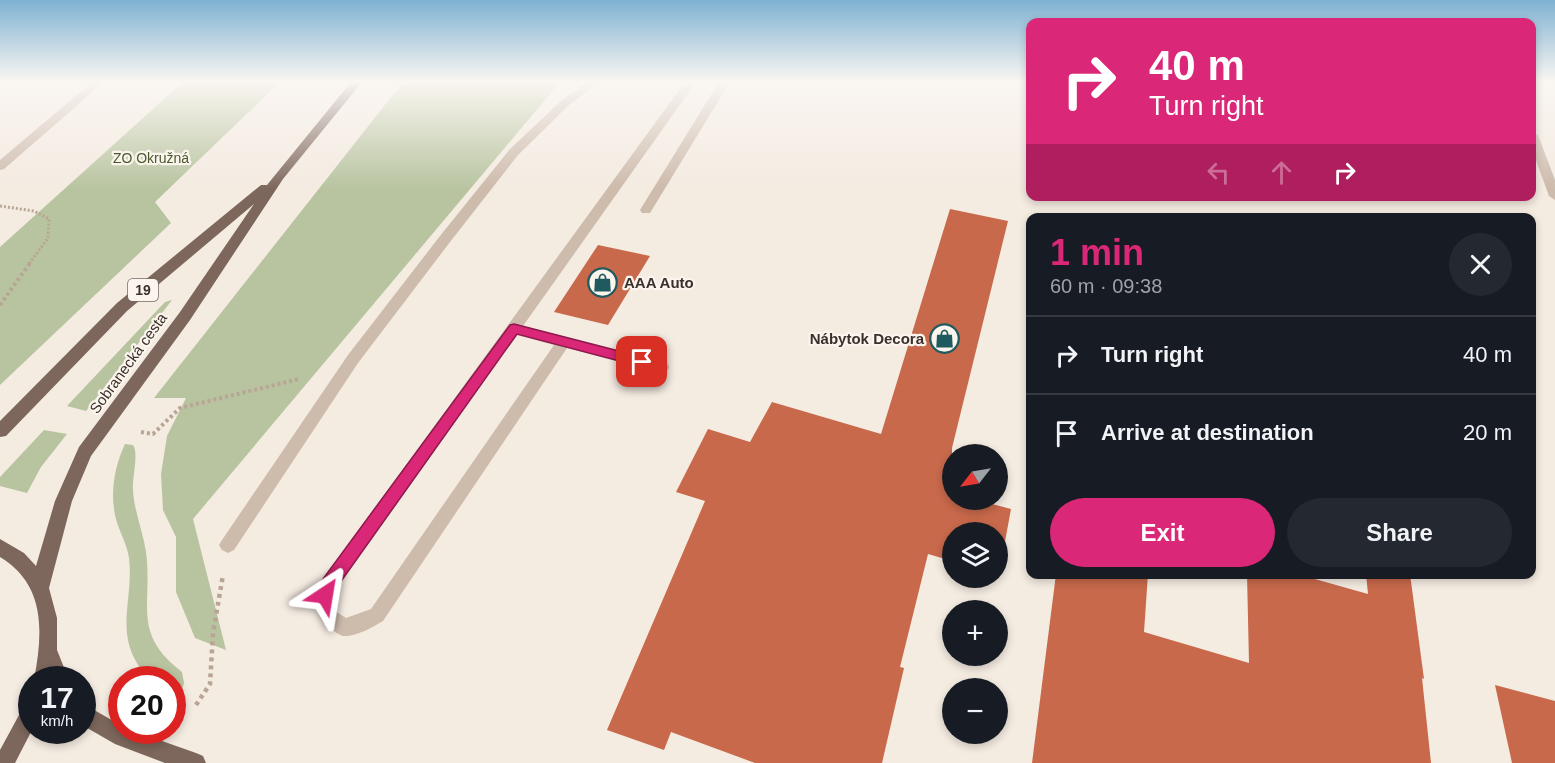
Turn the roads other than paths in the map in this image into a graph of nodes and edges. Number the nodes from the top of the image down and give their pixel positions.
1 (57, 118) edge
2 (327, 118) edge
3 (550, 118) edge
4 (666, 118) edge
5 (703, 118) edge
6 (1536, 146) edge
7 (0, 166) edge
8 (279, 176) junction
9 (1555, 196) edge
10 (646, 210) dead end
11 (514, 329) junction
12 (563, 342) junction
13 (662, 367) dead end
14 (0, 431) edge
15 (228, 545) road end
16 (0, 547) edge
17 (40, 587) junction
18 (49, 651) junction
19 (46, 666) edge
20 (55, 666) edge
21 (96, 724) edge
22 (18, 737) edge
23 (4, 763) edge
24 (196, 763) edge

1 - 7 street
2 - 8 main road, Sobranecká cesta / 19
3 - 15 street
4 - 11 street
5 - 10 street
6 - 9 street
8 - 14 main road, Sobranecká cesta / 19
8 - 17 main road, Sobranecká cesta / 19
11 - 12 street
11 - 12 street
12 - 13 street
16 - 17 main road
17 - 18 main road
18 - 19 main road
18 - 20 main road
21 - 24 main road
22 - 23 main road

